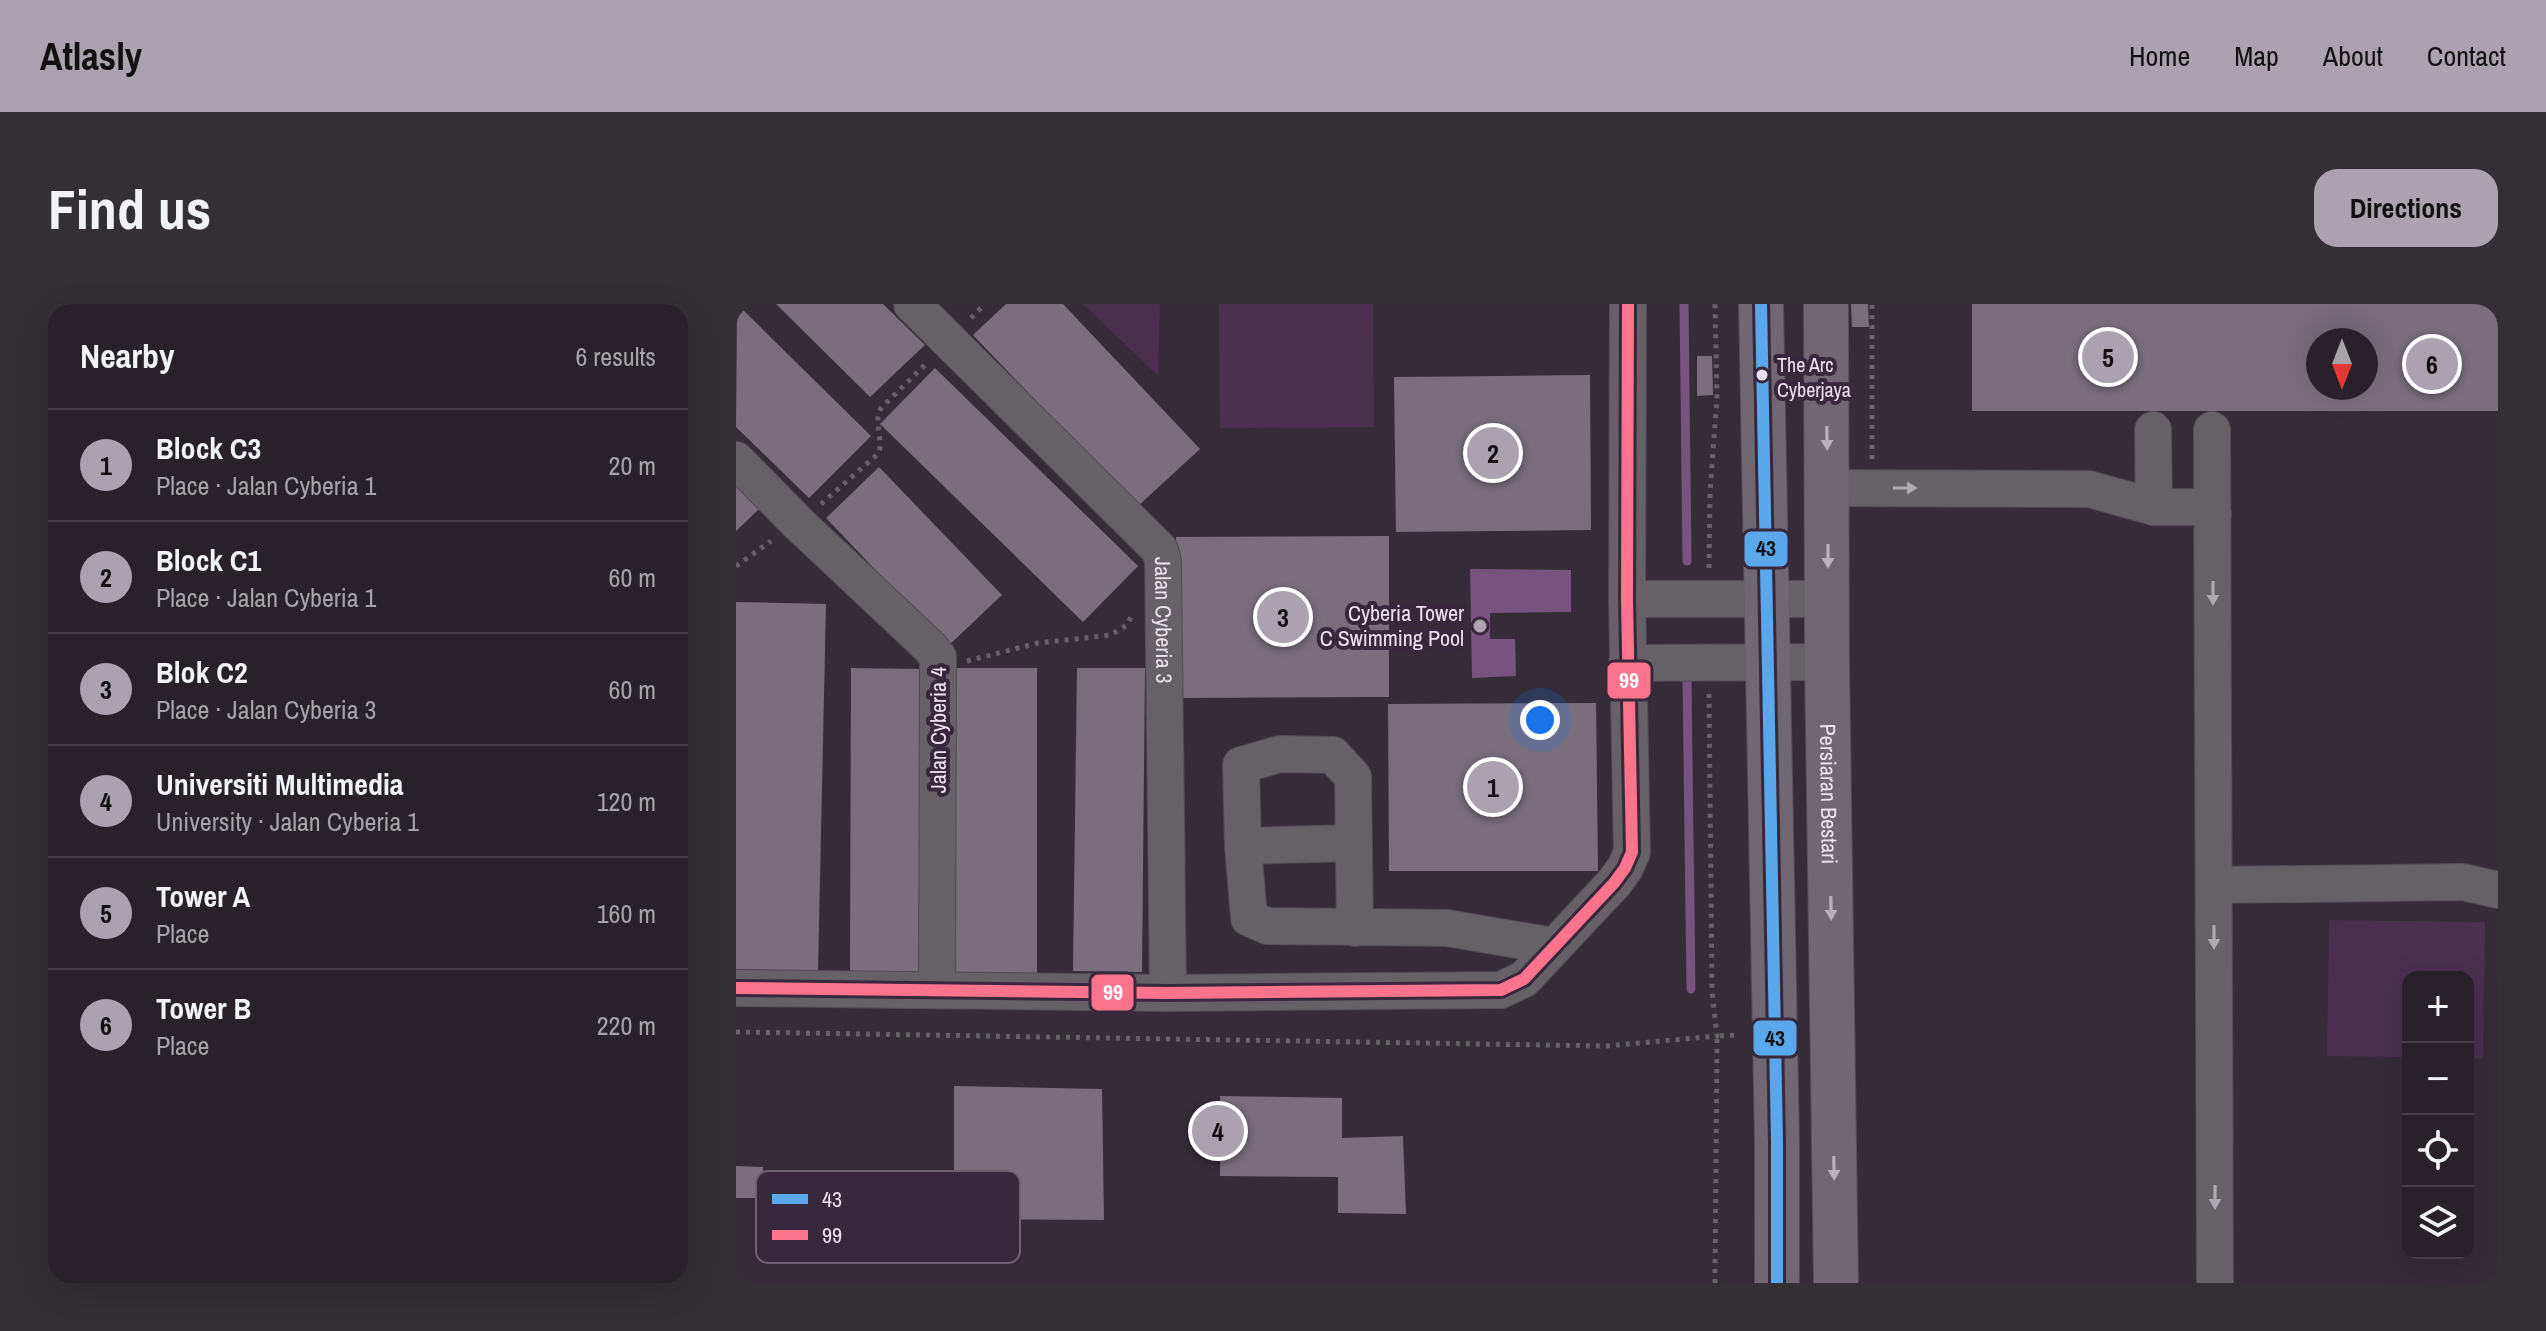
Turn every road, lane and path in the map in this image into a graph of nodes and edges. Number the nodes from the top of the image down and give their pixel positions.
1 (912, 304) edge
2 (985, 304) edge
3 (1628, 304) edge
4 (1715, 304) edge
5 (1761, 304) edge
6 (1826, 304) edge
7 (1872, 304) edge
8 (949, 341) junction
9 (2153, 430) dead end
10 (2212, 430) dead end
11 (736, 460) edge
12 (1827, 488) junction
13 (1871, 488) junction
14 (2154, 507) junction
15 (2213, 515) junction
16 (799, 524) junction
17 (736, 566) edge
18 (1627, 599) junction
19 (1709, 599) junction
20 (1766, 599) junction
21 (1828, 599) junction
22 (1134, 612) dead end
23 (1827, 662) junction
24 (1627, 663) junction
25 (1767, 663) junction
26 (939, 668) junction
27 (1353, 843) junction
28 (1243, 846) junction
29 (2498, 867) edge
30 (2463, 882) junction
31 (2214, 885) junction
32 (2498, 890) edge
33 (1355, 928) junction
34 (1553, 946) junction
35 (736, 988) edge
36 (937, 989) junction
37 (1168, 993) junction
38 (1775, 1034) junction
39 (1715, 1283) edge
40 (1777, 1283) edge
41 (1836, 1283) edge
42 (2215, 1283) edge

1 - 8 street, Jalan Cyberia 3
2 - 8 path
3 - 18 street
4 - 19 path
5 - 20 main road
6 -> 12 main road, Persiaran Bestari
7 - 13 path
8 - 16 path
8 - 37 street, Jalan Cyberia 3
9 - 14 street
10 - 15 street
11 - 16 street, Jalan Cyberia 4
12 - 13 street
12 -> 21 main road, Persiaran Bestari
13 -> 14 street
14 - 15 street
15 -> 31 street
16 - 17 path
16 - 26 street, Jalan Cyberia 4
18 - 19 street
18 - 24 street
19 - 20 street
20 - 21 street
20 - 25 main road
21 - 23 main road, Persiaran Bestari
22 - 26 path
23 - 25 street
23 -> 41 main road, Persiaran Bestari
24 - 25 street
24 - 34 street
25 - 38 main road
26 - 36 street, Jalan Cyberia 4
27 - 28 street
27 - 28 street
27 - 33 street
28 - 33 street
29 - 30 street
30 - 31 street
30 - 32 street
31 -> 42 street
33 - 34 street
34 - 37 street
35 - 36 street
36 - 37 street
38 - 39 path
38 - 40 main road

